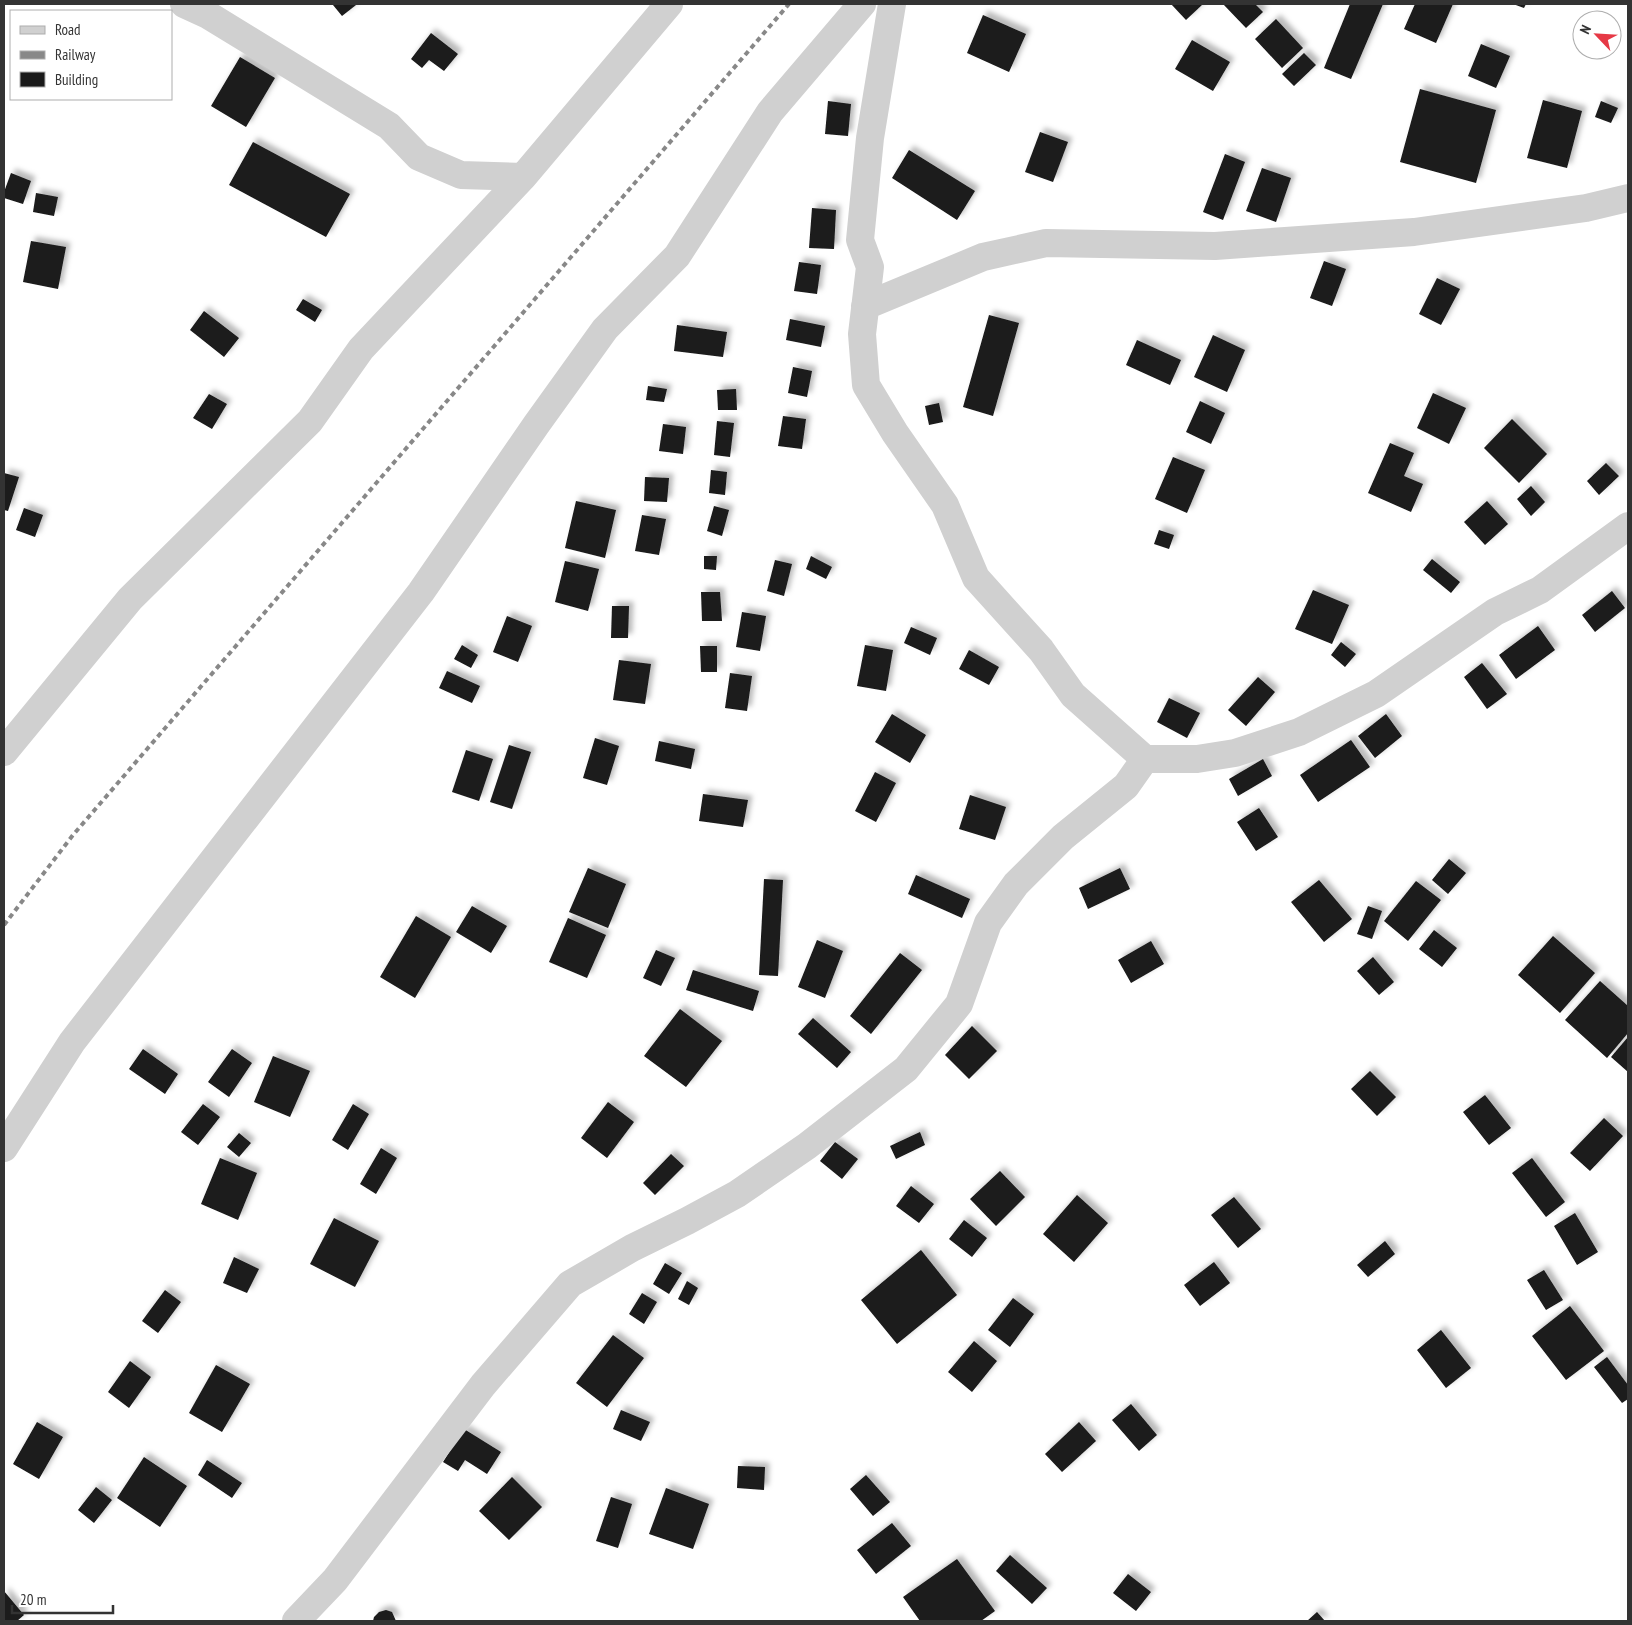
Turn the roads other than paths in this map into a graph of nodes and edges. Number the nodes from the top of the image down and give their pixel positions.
1 (184, 4) edge
2 (669, 4) edge
3 (862, 4) edge
4 (892, 4) edge
5 (523, 177) junction
6 (1628, 198) edge
7 (865, 306) junction
8 (1628, 526) edge
9 (4, 752) edge
10 (1145, 760) junction
11 (4, 1148) edge
12 (296, 1621) edge

1 - 5 street
2 - 5 street
3 - 11 street
4 - 7 street
5 - 9 street
6 - 7 street
7 - 10 street
8 - 10 street
10 - 12 street

